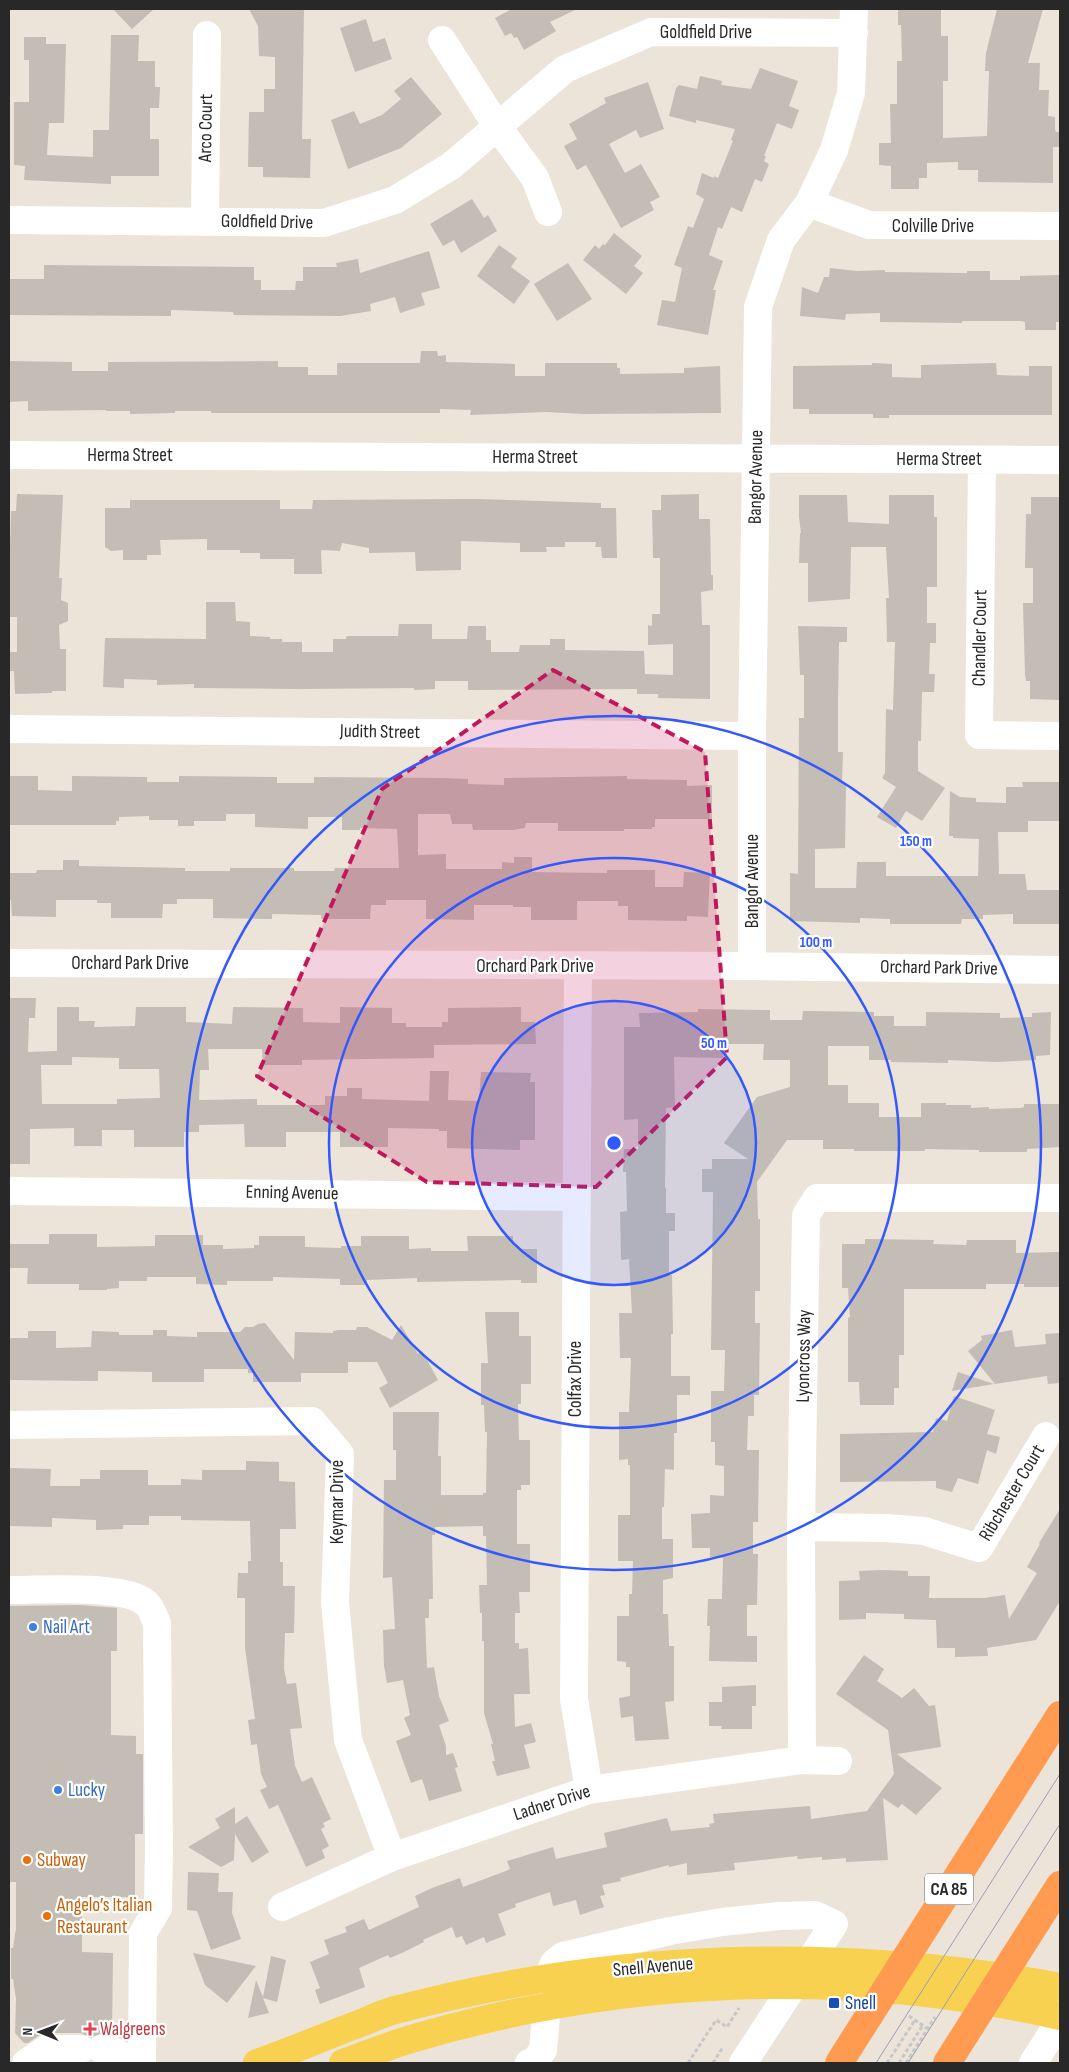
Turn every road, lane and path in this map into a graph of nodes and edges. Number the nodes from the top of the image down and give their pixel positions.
1 (854, 21) edge
2 (207, 35) dead end
3 (442, 40) dead end
4 (497, 126) junction
5 (809, 203) junction
6 (548, 212) dead end
7 (9, 220) edge
8 (205, 221) junction
9 (1060, 226) edge
10 (9, 455) edge
11 (756, 458) junction
12 (982, 460) junction
13 (1060, 460) edge
14 (9, 729) edge
15 (752, 736) junction
16 (1060, 736) edge
17 (9, 963) edge
18 (578, 966) junction
19 (752, 966) junction
20 (1060, 970) edge
21 (9, 1191) edge
22 (576, 1197) junction
23 (1060, 1198) edge
24 (9, 1425) edge
25 (1046, 1436) dead end
26 (801, 1527) junction
27 (9, 1590) edge
28 (1060, 1715) edge
29 (802, 1760) junction
30 (838, 1761) dead end
31 (589, 1790) junction
32 (392, 1857) junction
33 (1060, 1885) edge
34 (282, 1907) dead end
35 (1060, 1988) edge
36 (742, 2003) dead end
37 (911, 2009) dead end
38 (937, 2012) dead end
39 (1060, 2016) edge
40 (914, 2020) junction
41 (1060, 2021) edge
42 (923, 2025) junction
43 (928, 2029) junction
44 (26, 2063) edge
45 (134, 2063) edge
46 (142, 2063) edge
47 (257, 2063) edge
48 (343, 2063) edge
49 (529, 2063) edge
50 (688, 2063) edge
51 (743, 2063) edge
52 (839, 2063) edge
53 (887, 2063) edge
54 (899, 2063) edge
55 (906, 2063) edge
56 (947, 2063) edge
57 (1033, 2063) edge

1 - 4 street, Goldfield Drive
1 - 5 street, Bangor Avenue
2 - 8 street, Arco Court
3 - 4 street
4 - 6 street
4 - 8 street, Goldfield Drive
5 - 9 street, Colville Drive
5 - 11 street, Bangor Avenue
7 - 8 street, Goldfield Drive
10 - 11 street, Herma Street
11 - 12 street, Herma Street
11 - 15 street, Bangor Avenue
12 - 13 street, Herma Street
12 - 16 street, Chandler Court
14 - 15 street, Judith Street
15 - 19 street, Bangor Avenue
17 - 18 street, Orchard Park Drive
18 - 19 street, Orchard Park Drive
18 - 22 street, Colfax Drive
19 - 20 street, Orchard Park Drive
21 - 22 street, Enning Avenue
22 - 31 street, Colfax Drive
23 - 26 street, Lyoncross Way
24 - 32 street, Keymar Drive
25 - 26 street, Ribchester Court
26 - 29 street, Lyoncross Way
27 - 46 street
28 - 52 highway, CA 85
29 - 30 street, Ladner Drive
29 - 31 street, Ladner Drive
31 - 32 street, Ladner Drive
32 - 34 street, Ladner Drive
33 - 56 highway
35 - 47 main road, Snell Avenue
36 - 50 path
37 - 40 path
38 - 43 path
39 - 48 main road, Snell Avenue
40 - 42 path
40 - 53 path
41 - 57 street
42 - 43 path
42 - 54 path
43 - 55 path
44 - 45 street
49 - 51 street

